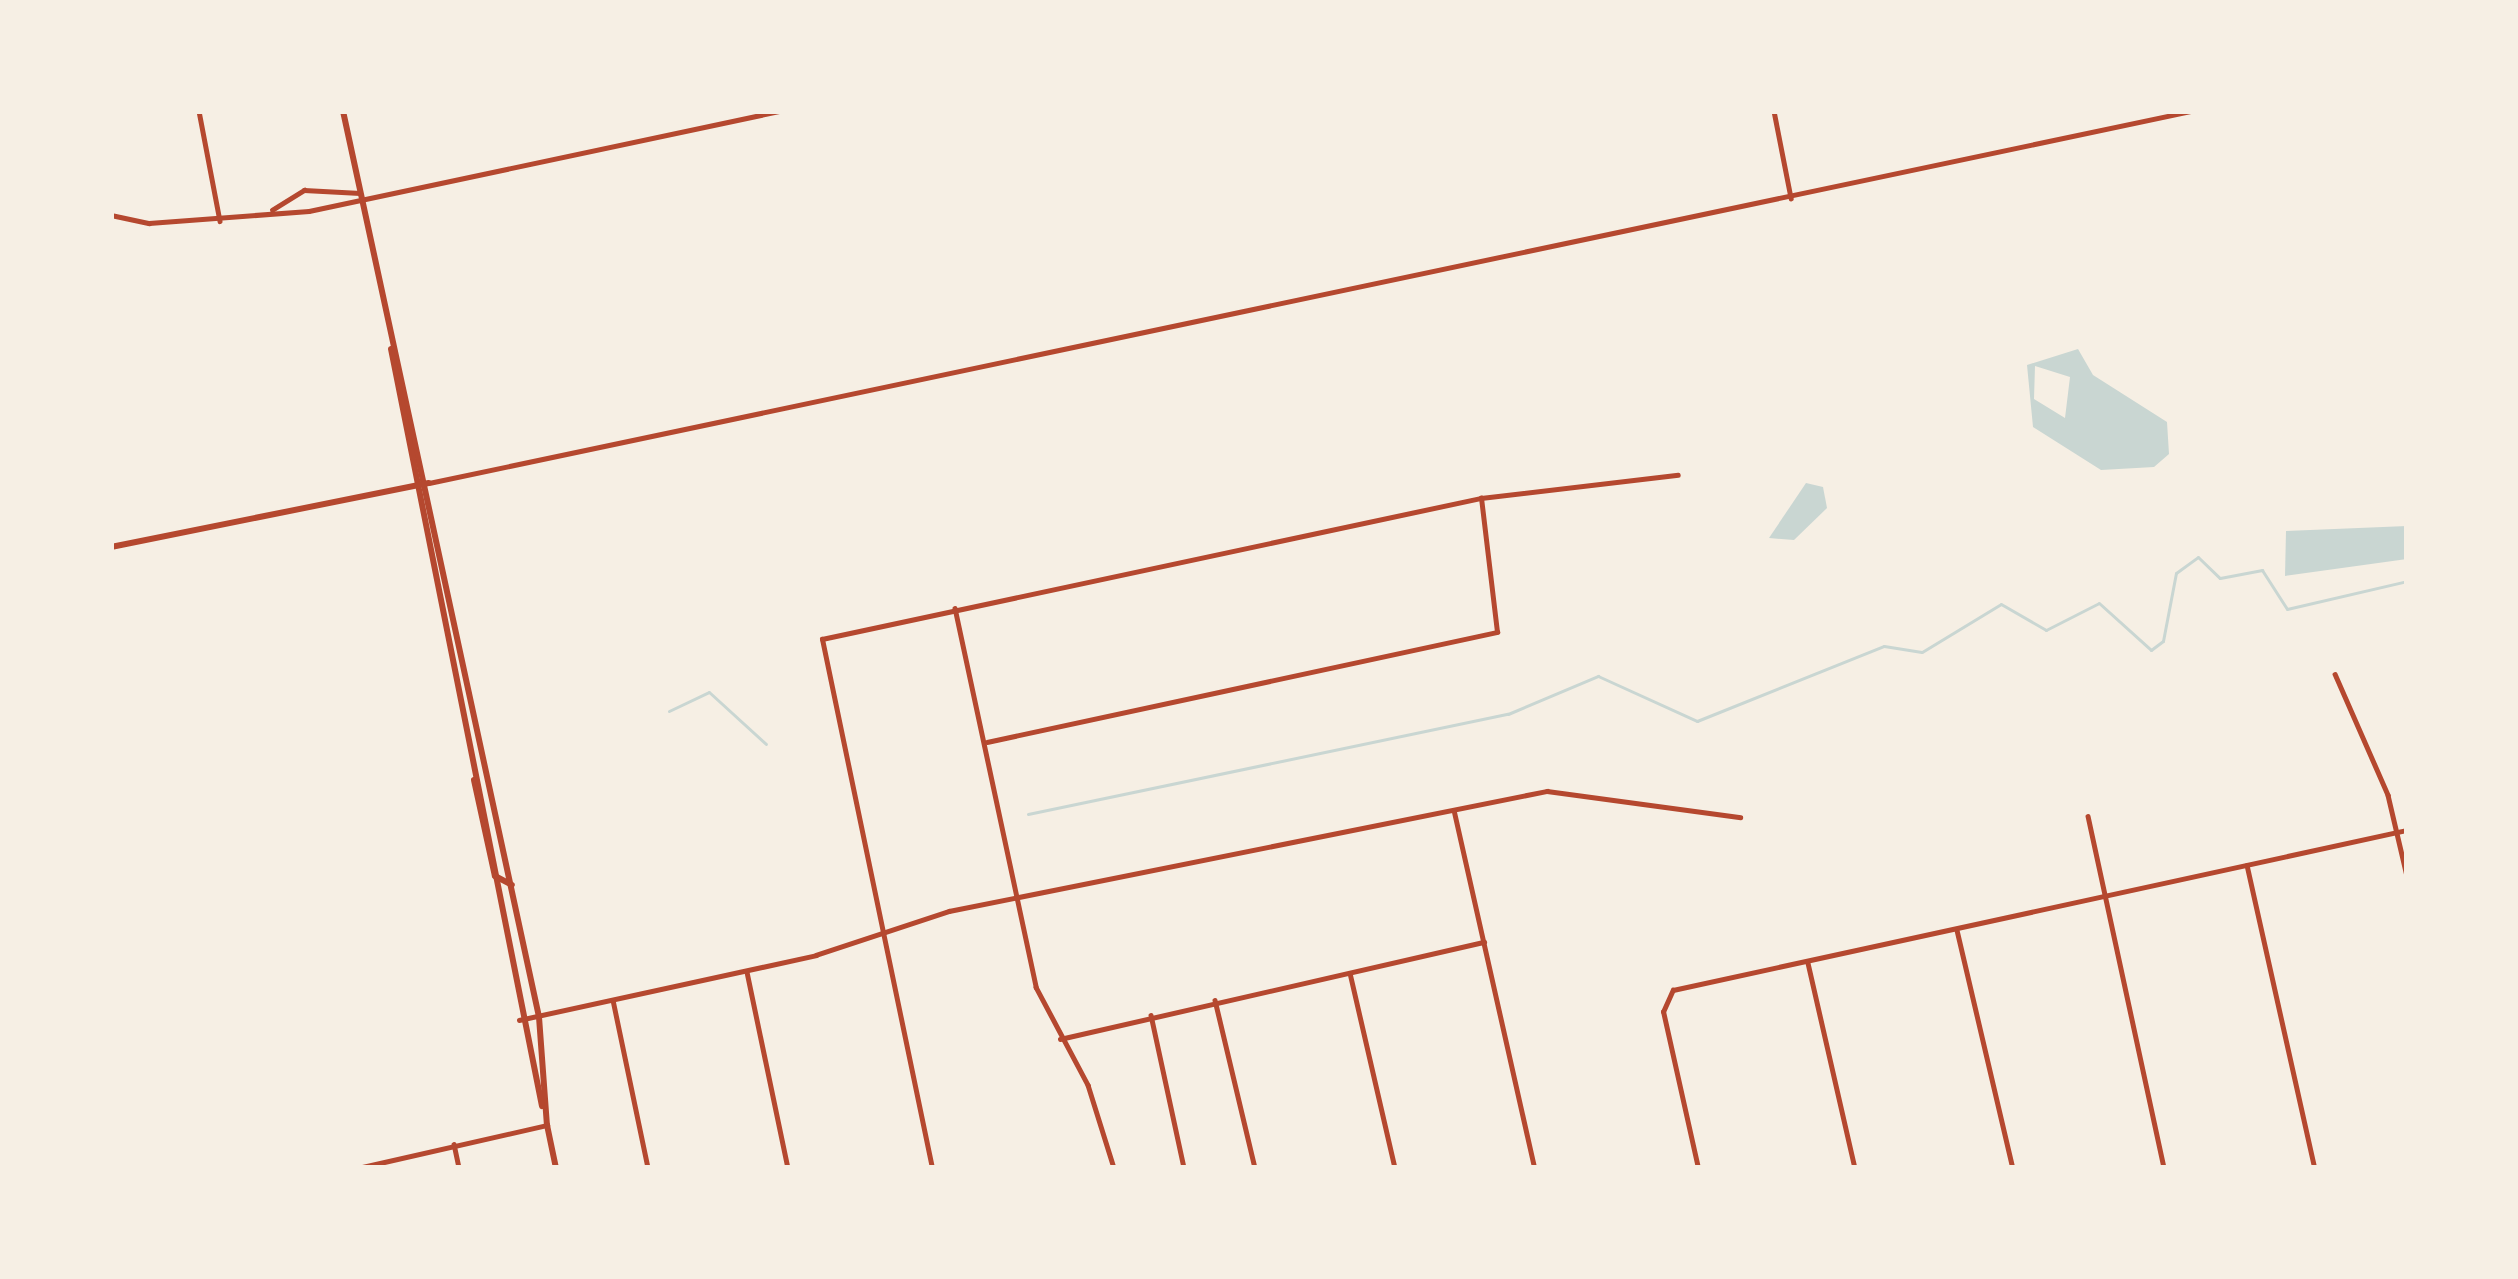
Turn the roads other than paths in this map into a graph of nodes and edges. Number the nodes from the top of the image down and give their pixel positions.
1 (199, 111) edge
2 (343, 111) edge
3 (778, 111) edge
4 (1774, 111) edge
5 (2191, 111) edge
6 (360, 193) junction
7 (1791, 197) junction
8 (267, 212) junction
9 (111, 215) edge
10 (220, 221) junction
11 (392, 345) junction
12 (1678, 475) dead end
13 (429, 483) junction
14 (411, 486) junction
15 (1481, 499) junction
16 (111, 547) edge
17 (955, 608) junction
18 (2335, 674) dead end
19 (987, 742) junction
20 (484, 747) junction
21 (466, 751) junction
22 (471, 778) junction
23 (1454, 810) junction
24 (2088, 816) dead end
25 (1740, 817) dead end
26 (2407, 830) edge
27 (2397, 832) junction
28 (2247, 866) junction
29 (2407, 876) edge
30 (512, 885) junction
31 (2104, 896) junction
32 (1015, 897) junction
33 (1957, 930) junction
34 (880, 932) junction
35 (1484, 942) junction
36 (1808, 961) junction
37 (747, 973) junction
38 (1350, 973) junction
39 (613, 1000) junction
40 (1215, 1000) junction
41 (1151, 1013) junction
42 (539, 1017) junction
43 (519, 1019) junction
44 (1060, 1039) junction
45 (547, 1125) junction
46 (454, 1144) junction
47 (358, 1168) edge
48 (459, 1168) edge
49 (556, 1168) edge
50 (648, 1168) edge
51 (788, 1168) edge
52 (932, 1168) edge
53 (1114, 1168) edge
54 (1184, 1168) edge
55 (1255, 1168) edge
56 (1395, 1168) edge
57 (1535, 1168) edge
58 (1698, 1168) edge
59 (1855, 1168) edge
60 (2013, 1168) edge
61 (2164, 1168) edge
62 (2315, 1168) edge

1 - 10 street
2 - 6 street
3 - 6 street
4 - 7 street
5 - 7 street
6 - 8 street
6 - 8 street
6 - 11 street
7 - 13 street
8 - 10 street
9 - 10 street
11 - 13 street
11 - 14 street
12 - 15 street
13 - 14 street
13 - 20 street
14 - 16 street
14 - 21 street
15 - 17 street
15 - 19 street
17 - 19 street
17 - 34 street
18 - 27 street
19 - 32 street
20 - 21 street
20 - 30 street
21 - 22 street
22 - 30 street
22 - 43 street
23 - 25 street
23 - 32 street
23 - 35 street
24 - 31 street
26 - 27 street
27 - 28 street
27 - 29 street
28 - 31 street
28 - 62 street
30 - 42 street
31 - 33 street
31 - 61 street
32 - 34 street
32 - 44 street
33 - 36 street
33 - 60 street
34 - 37 street
34 - 52 street
35 - 38 street
35 - 57 street
36 - 58 street
36 - 59 street
37 - 39 street
37 - 51 street
38 - 40 street
38 - 56 street
39 - 42 street
39 - 50 street
40 - 41 street
40 - 55 street
41 - 44 street
41 - 54 street
42 - 43 street
42 - 45 street
43 - 45 street
44 - 53 street
45 - 46 street
45 - 49 street
46 - 47 street
46 - 48 street

